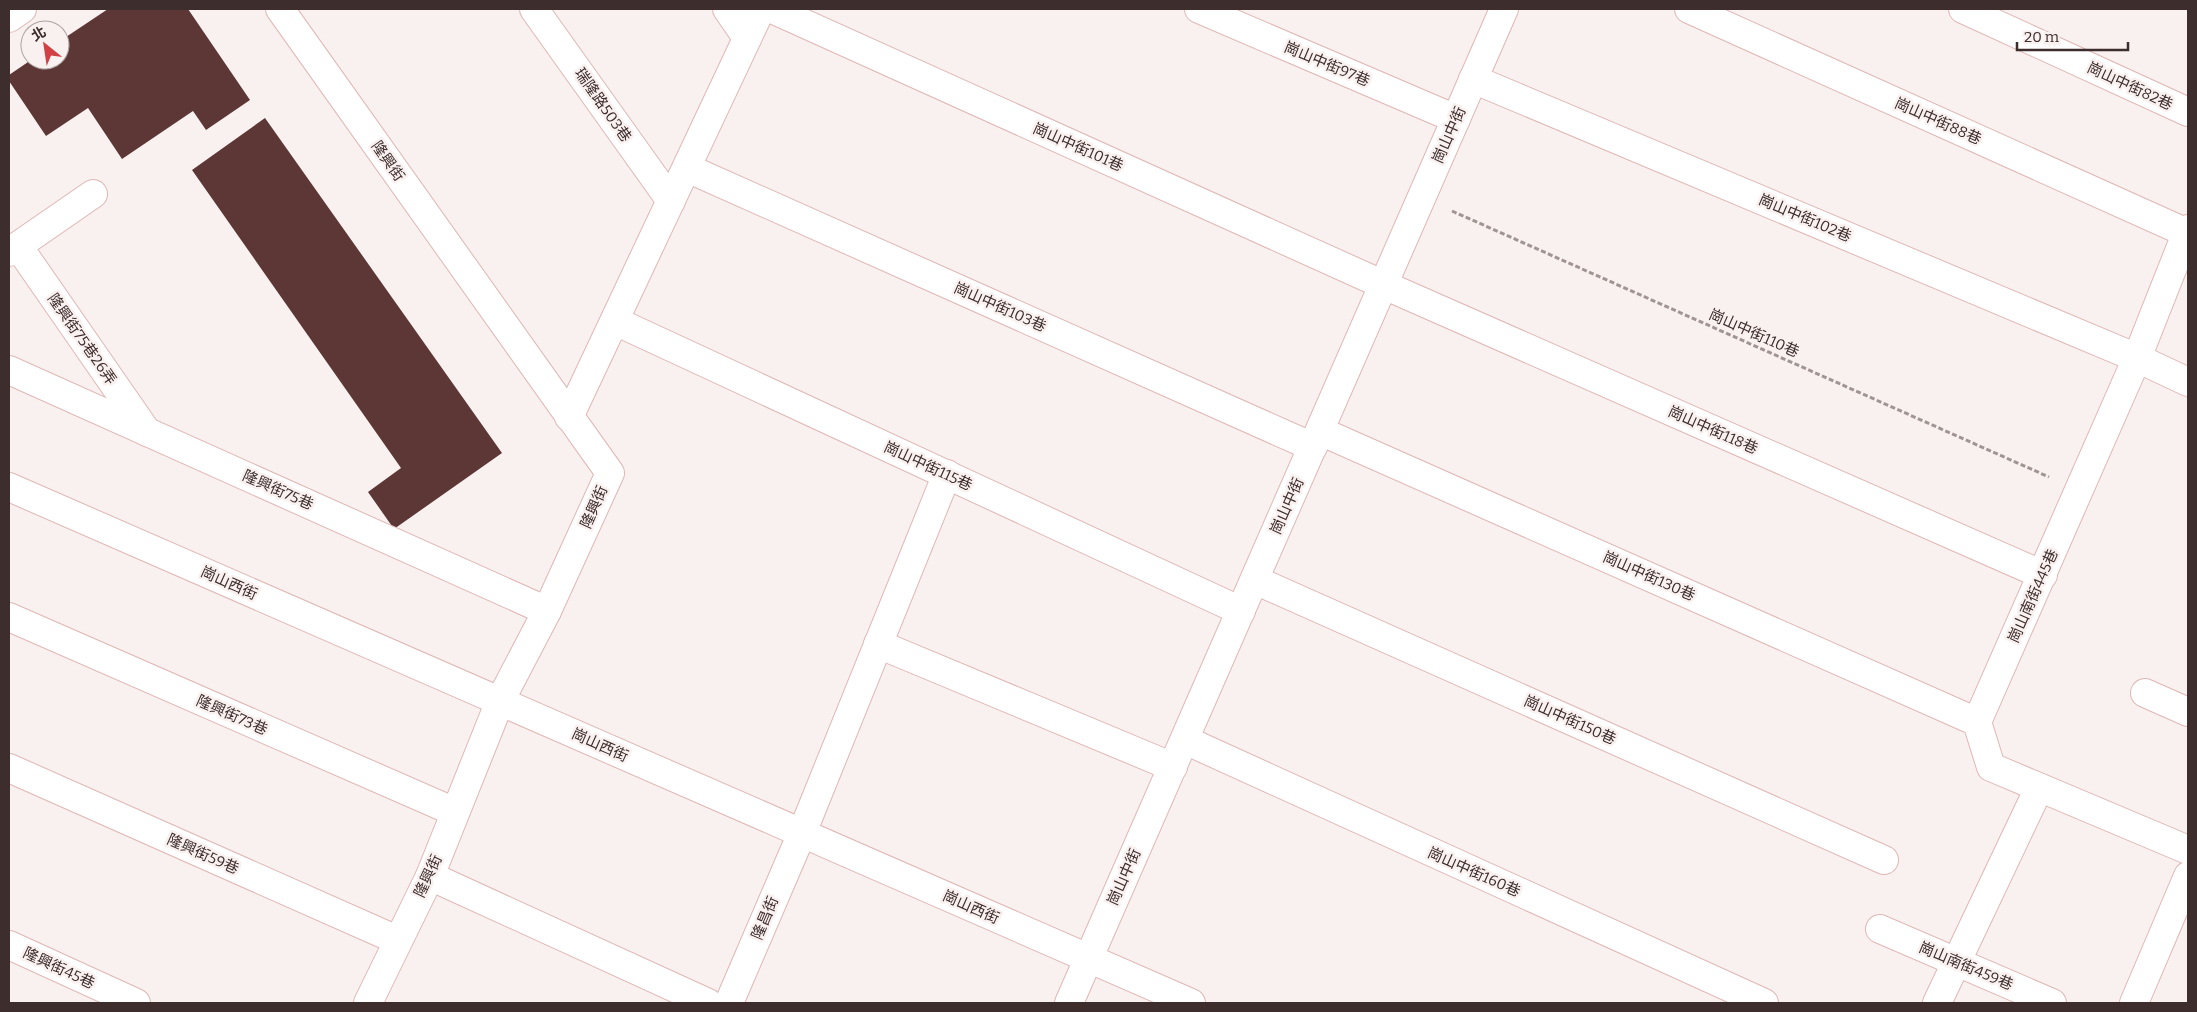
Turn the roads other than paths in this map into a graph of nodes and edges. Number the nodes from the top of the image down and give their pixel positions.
1 (22, 9) edge
2 (280, 9) edge
3 (534, 9) edge
4 (727, 9) edge
5 (761, 9) edge
6 (772, 9) edge
7 (1199, 9) edge
8 (1504, 9) edge
9 (1689, 9) edge
10 (1962, 9) edge
11 (9, 18) edge
12 (747, 38) junction
13 (1474, 79) junction
14 (2188, 112) edge
15 (1456, 119) junction
16 (687, 168) junction
17 (94, 194) dead end
18 (671, 201) junction
19 (2188, 231) edge
20 (13, 249) edge
21 (1384, 285) junction
22 (615, 321) junction
23 (2137, 358) junction
24 (9, 370) edge
25 (2188, 382) edge
26 (569, 417) junction
27 (147, 432) junction
28 (1317, 439) junction
29 (946, 474) junction
30 (9, 487) edge
31 (2043, 575) junction
32 (1255, 580) junction
33 (1242, 610) junction
34 (547, 611) junction
35 (9, 617) edge
36 (878, 644) junction
37 (2145, 693) dead end
38 (500, 701) junction
39 (2188, 712) edge
40 (1977, 722) junction
41 (1185, 740) junction
42 (1173, 767) junction
43 (9, 768) edge
44 (2039, 788) junction
45 (456, 812) junction
46 (802, 833) junction
47 (2188, 850) edge
48 (1884, 860) dead end
49 (430, 876) junction
50 (2188, 876) edge
51 (1880, 929) dead end
52 (397, 940) junction
53 (9, 945) edge
54 (1088, 959) junction
55 (1957, 962) junction
56 (136, 1003) edge
57 (368, 1003) edge
58 (708, 1003) edge
59 (729, 1003) edge
60 (1069, 1003) edge
61 (1191, 1003) edge
62 (1764, 1003) edge
63 (1937, 1003) edge
64 (2052, 1003) edge
65 (2134, 1003) edge

1 - 11 street
2 - 26 street, 隆興街
3 - 18 street, 瑞隆路503巷
4 - 12 street
5 - 12 street
6 - 21 street, 崗山中街101巷
7 - 15 street, 崗山中街97巷
8 - 13 street, 崗山中街
9 - 19 street, 崗山中街88巷
10 - 14 street, 崗山中街82巷
12 - 16 street
13 - 15 street, 崗山中街
13 - 23 street, 崗山中街102巷
15 - 21 street, 崗山中街
16 - 18 street
16 - 28 street, 崗山中街103巷
17 - 20 street
18 - 22 street
19 - 23 street, 崗山南街445巷
20 - 27 street, 隆興街75巷26弄
21 - 28 street, 崗山中街
21 - 31 street, 崗山中街118巷
22 - 26 street
22 - 29 street, 崗山中街115巷
23 - 25 street, 崗山中街102巷
23 - 31 street, 崗山南街445巷
24 - 27 street, 隆興街75巷
26 - 34 street, 隆興街
27 - 34 street, 隆興街75巷
28 - 32 street, 崗山中街
28 - 40 street, 崗山中街130巷
29 - 33 street, 崗山中街115巷
29 - 36 street, 隆昌街
30 - 38 street, 崗山西街
31 - 40 street, 崗山南街445巷
32 - 33 street, 崗山中街
32 - 48 street, 崗山中街150巷
33 - 41 street, 崗山中街
34 - 38 street, 隆興街
35 - 45 street, 隆興街73巷
36 - 42 street
36 - 46 street, 隆昌街
37 - 39 street
38 - 45 street, 隆興街
38 - 46 street, 崗山西街
40 - 44 street
41 - 42 street, 崗山中街
41 - 62 street, 崗山中街160巷
42 - 54 street, 崗山中街
43 - 52 street, 隆興街59巷
44 - 47 street
44 - 55 street
45 - 49 street, 隆興街
46 - 54 street, 崗山西街
46 - 59 street, 隆昌街
49 - 52 street, 隆興街
49 - 58 street
50 - 65 street
51 - 55 street, 崗山南街459巷
52 - 57 street, 隆興街
53 - 56 street, 隆興街45巷
54 - 60 street, 崗山中街
54 - 61 street, 崗山西街
55 - 63 street
55 - 64 street, 崗山南街459巷

